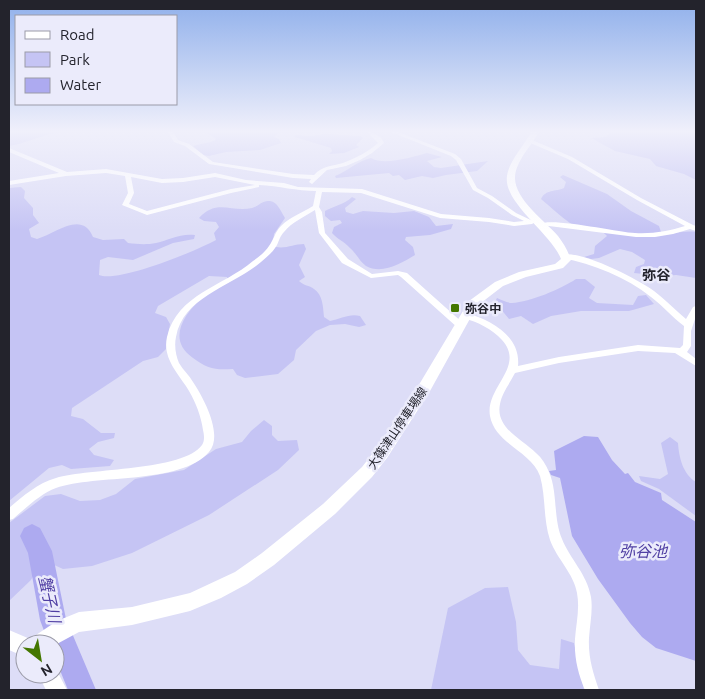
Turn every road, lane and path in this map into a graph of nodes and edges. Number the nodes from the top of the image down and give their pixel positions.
1 (44, 165) edge
2 (221, 165) edge
3 (340, 165) edge
4 (461, 165) edge
5 (517, 165) edge
6 (581, 165) edge
7 (66, 174) junction
8 (128, 175) junction
9 (314, 178) junction
10 (9, 183) edge
11 (292, 188) junction
12 (309, 189) junction
13 (320, 189) junction
14 (316, 207) junction
15 (537, 222) junction
16 (693, 227) edge
17 (565, 256) junction
18 (696, 309) edge
19 (464, 321) junction
20 (687, 324) junction
21 (682, 352) junction
22 (696, 363) edge
23 (513, 370) junction
24 (9, 515) edge
25 (54, 634) edge
26 (592, 690) edge

1 - 7 street
2 - 9 street
3 - 9 street
4 - 15 street
5 - 15 main road
6 - 16 street
7 - 8 street
7 - 10 street
8 - 11 street
8 - 11 street
9 - 12 street
11 - 12 street
12 - 13 street
13 - 14 street
13 - 15 street
14 - 19 street
14 - 24 street
15 - 16 street
15 - 17 main road
17 - 19 main road, 大篠津山停車場線
17 - 20 street
18 - 20 street
19 - 23 street
19 - 25 main road, 大篠津山停車場線
20 - 21 street
21 - 22 street
21 - 23 street
23 - 26 street

